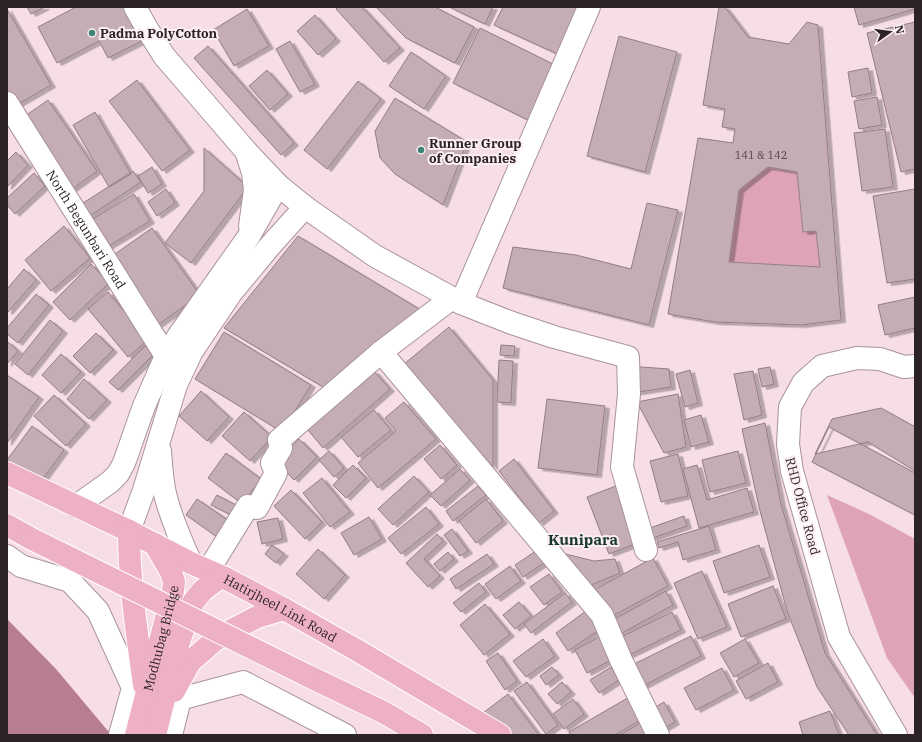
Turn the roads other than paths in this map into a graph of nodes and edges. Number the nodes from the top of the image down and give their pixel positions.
1 (135, 7) edge
2 (589, 7) edge
3 (7, 103) edge
4 (246, 151) junction
5 (278, 185) junction
6 (305, 207) junction
7 (249, 236) junction
8 (457, 300) junction
9 (381, 352) junction
10 (166, 356) junction
11 (911, 369) edge
12 (159, 442) junction
13 (7, 472) edge
14 (76, 506) junction
15 (103, 519) junction
16 (7, 525) edge
17 (129, 531) junction
18 (155, 544) junction
19 (646, 550) dead end
20 (7, 556) edge
21 (131, 568) junction
22 (208, 571) junction
23 (284, 609) junction
24 (149, 707) junction
25 (120, 735) edge
26 (136, 735) edge
27 (155, 735) edge
28 (171, 735) edge
29 (345, 735) edge
30 (422, 735) edge
31 (500, 735) edge
32 (658, 735) edge
33 (896, 735) edge

1 - 4 street
2 - 8 street
3 - 10 street, North Begunbari Road
4 - 5 street
4 - 7 street
5 - 6 street
5 - 7 street
6 - 8 street
6 - 12 street
7 - 10 street
8 - 9 street
8 - 19 street
9 - 22 street
9 - 32 street
10 - 14 street
11 - 33 street, RHD Office Road
12 - 17 street
12 - 22 street
13 - 14 main road, Hatirjheel Link Road
14 - 15 main road, Hatirjheel Link Road
15 - 17 main road, Hatirjheel Link Road
15 - 21 main road
16 - 30 main road, bridge
17 - 18 main road, Hatirjheel Link Road
17 - 21 main road
18 - 22 main road, Hatirjheel Link Road
18 - 24 main road, Modhubag Bridge
20 - 25 street
21 - 24 main road
22 - 23 main road, Hatirjheel Link Road
22 - 24 main road, Modhubag Bridge
23 - 24 main road
23 - 31 main road, Hatirjheel Link Road
24 - 26 main road, Modhubag Bridge
24 - 27 main road, Modhubag Bridge
28 - 29 street

